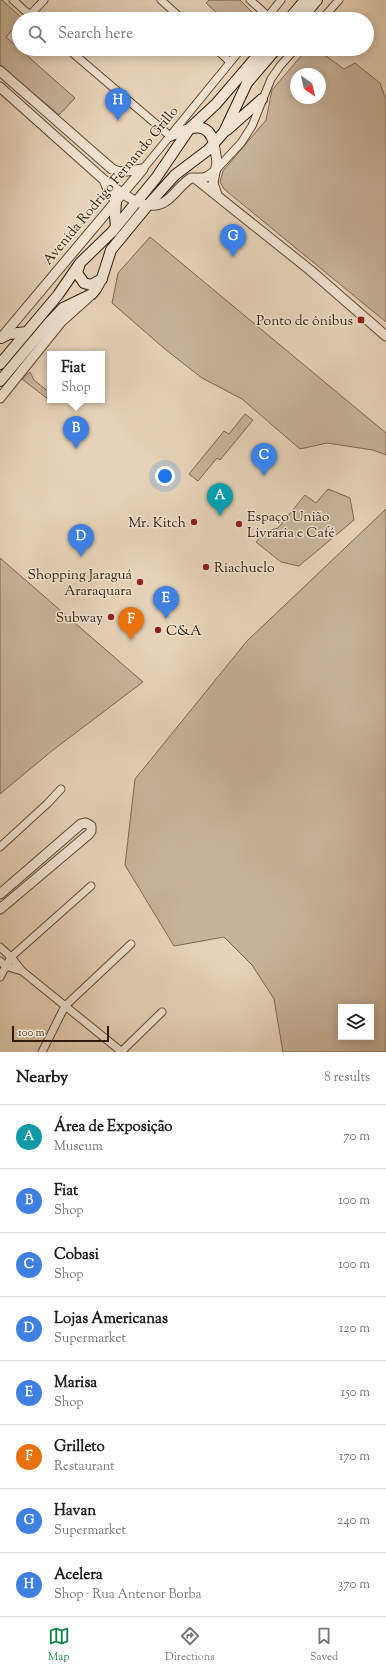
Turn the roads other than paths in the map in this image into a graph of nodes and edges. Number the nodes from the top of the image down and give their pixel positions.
1 (13, 0) edge
2 (44, 0) edge
3 (161, 0) edge
4 (250, 0) edge
5 (281, 0) edge
6 (305, 0) edge
7 (317, 0) edge
8 (339, 0) edge
9 (26, 12) edge
10 (36, 12) edge
11 (174, 12) edge
12 (261, 12) edge
13 (272, 12) edge
14 (295, 12) edge
15 (307, 12) edge
16 (328, 12) edge
17 (76, 56) edge
18 (224, 56) edge
19 (235, 56) edge
20 (257, 56) edge
21 (270, 56) edge
22 (289, 56) edge
23 (230, 62) junction
24 (0, 71) edge
25 (0, 87) edge
26 (262, 100) junction
27 (190, 128) junction
28 (224, 132) junction
29 (170, 136) junction
30 (214, 143) junction
31 (143, 169) junction
32 (215, 171) junction
33 (196, 179) junction
34 (217, 196) junction
35 (119, 197) junction
36 (138, 201) junction
37 (148, 205) junction
38 (116, 226) junction
39 (80, 263) junction
40 (102, 278) junction
41 (92, 294) junction
42 (27, 332) junction
43 (386, 336) edge
44 (0, 339) edge
45 (0, 364) edge
46 (0, 381) edge
47 (0, 398) edge
48 (61, 789) dead end
49 (0, 847) edge
50 (91, 886) dead end
51 (0, 894) edge
52 (0, 909) edge
53 (131, 944) dead end
54 (0, 947) edge
55 (11, 957) junction
56 (2, 962) edge
57 (22, 971) junction
58 (0, 977) edge
59 (65, 1006) junction
60 (162, 1012) dead end
61 (42, 1052) edge
62 (121, 1052) edge

1 - 9 street
2 - 10 street
3 - 11 street
4 - 12 street
5 - 13 street
6 - 14 main road
7 - 15 main road
8 - 16 street
17 - 29 street
18 - 23 street
19 - 23 street, Avenida Rodrigo Fernando Grillo
20 - 27 main road
21 - 28 main road
22 - 26 street
23 - 29 street, Avenida Rodrigo Fernando Grillo
24 - 31 street
25 - 35 street
26 - 28 main road
26 - 32 street
27 - 29 main road
27 - 30 main road
27 - 36 main road
28 - 30 main road
29 - 31 street, Avenida Rodrigo Fernando Grillo
30 - 32 street
30 - 37 main road
31 - 35 street, Avenida Rodrigo Fernando Grillo
32 - 33 street
32 - 34 street
33 - 34 street
33 - 37 street
34 - 43 street
35 - 36 street
35 - 38 main road
35 - 44 street, Avenida Rodrigo Fernando Grillo
36 - 37 street
36 - 38 main road
37 - 40 main road
38 - 39 main road
39 - 40 main road
39 - 42 main road
40 - 41 main road
41 - 46 main road
41 - 47 street
42 - 44 main road
42 - 45 main road
48 - 49 street
50 - 55 street
51 - 52 street
53 - 59 street
54 - 55 street
55 - 56 street
55 - 57 street
56 - 57 street
56 - 58 street
57 - 59 street
59 - 61 street
59 - 62 street
60 - 62 street

